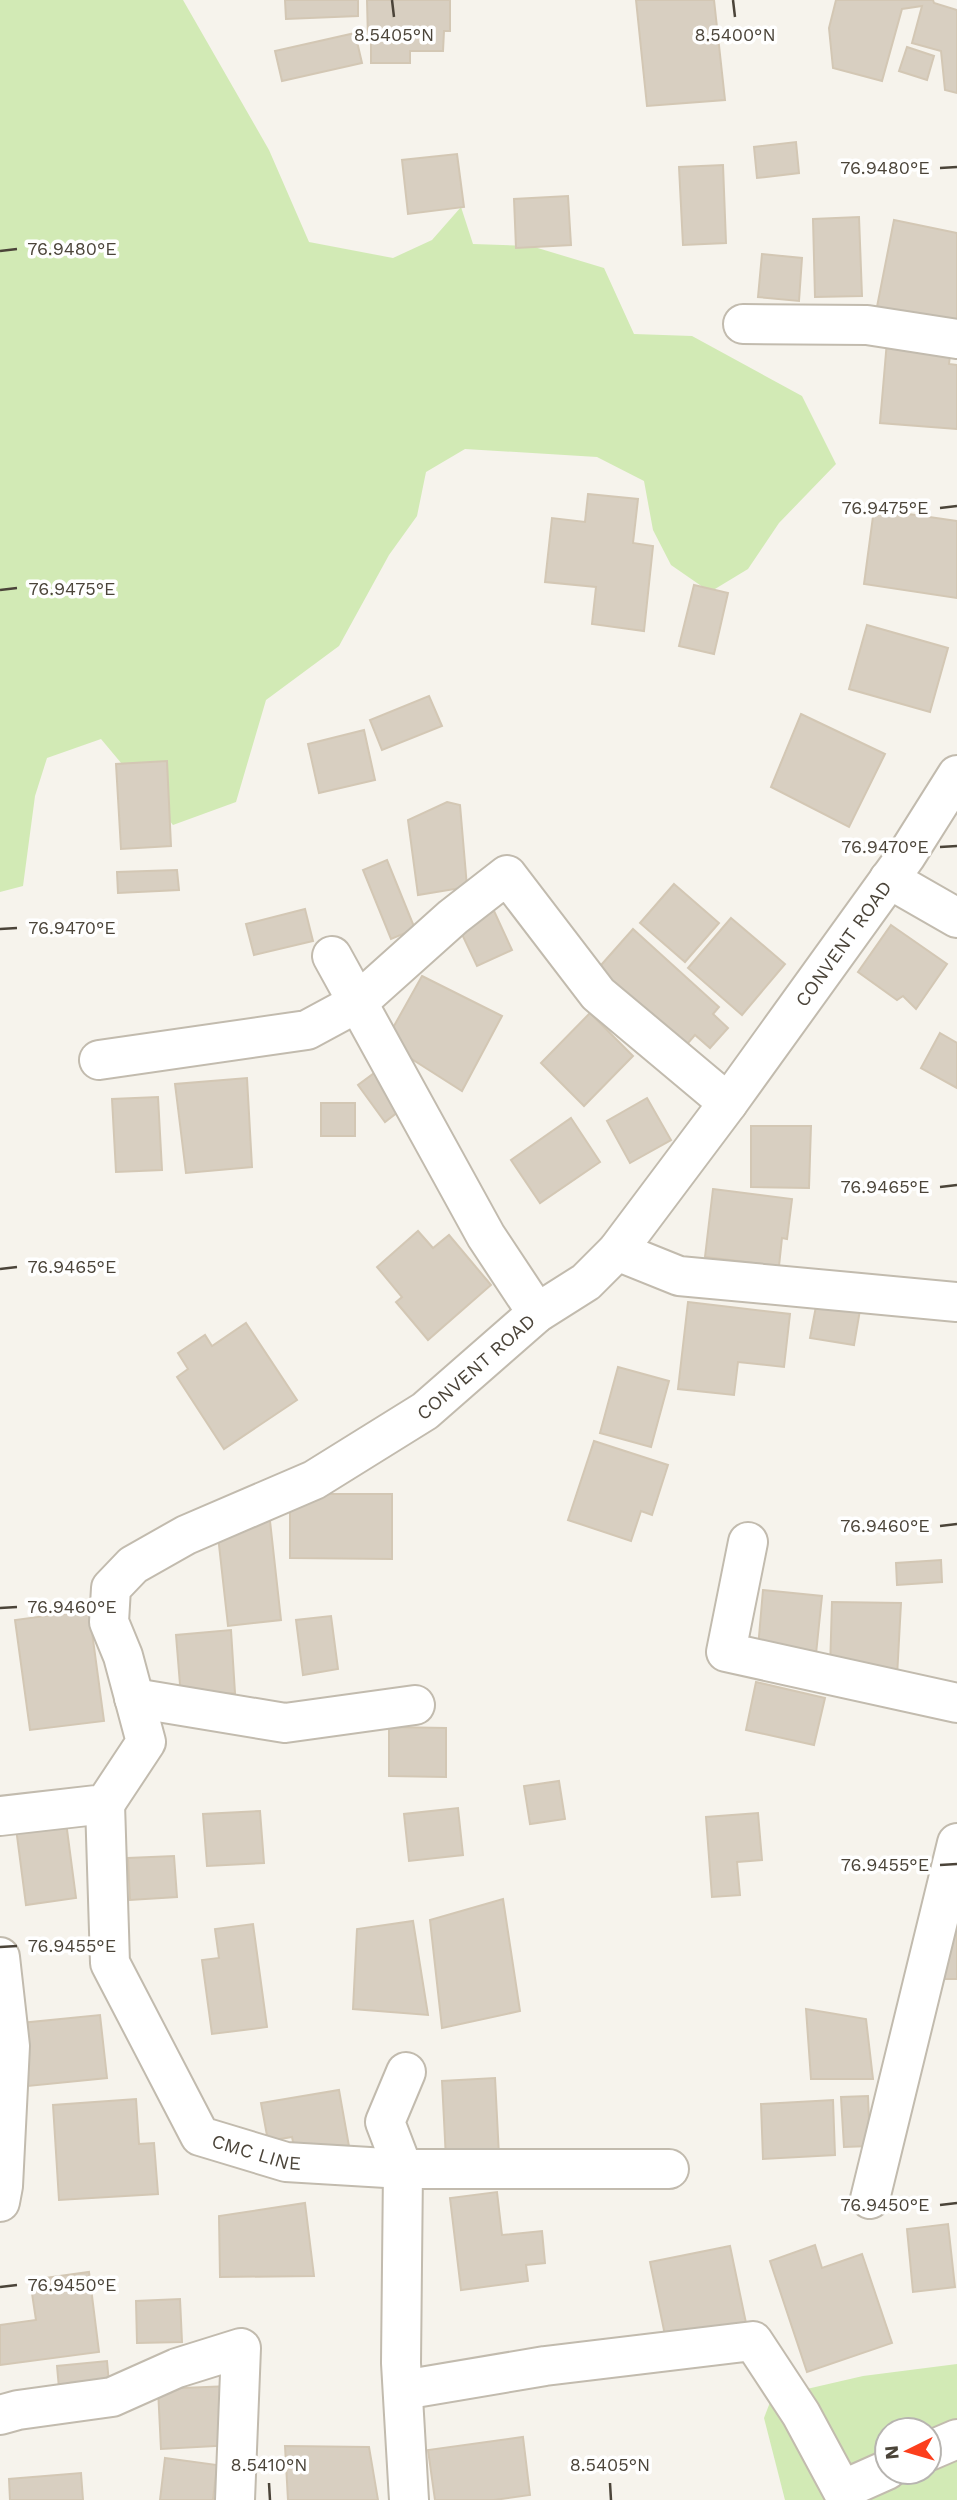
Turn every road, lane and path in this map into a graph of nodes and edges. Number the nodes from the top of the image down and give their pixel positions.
1 (743, 324) dead end
2 (957, 339) edge
3 (957, 775) edge
4 (889, 879) junction
5 (957, 918) edge
6 (332, 956) dead end
7 (358, 1003) junction
8 (99, 1060) dead end
9 (728, 1103) junction
10 (617, 1251) junction
11 (957, 1302) edge
12 (537, 1313) junction
13 (748, 1542) dead end
14 (134, 1698) junction
15 (957, 1703) edge
16 (415, 1705) dead end
17 (105, 1804) junction
18 (0, 1816) edge
19 (957, 1843) edge
20 (0, 1957) edge
21 (406, 2072) dead end
22 (403, 2169) junction
23 (669, 2169) dead end
24 (870, 2199) dead end
25 (0, 2202) edge
26 (403, 2390) junction
27 (0, 2415) edge
28 (873, 2476) edge
29 (234, 2500) edge
30 (409, 2500) edge

1 - 2 street
3 - 4 street, CONVENT ROAD
4 - 5 street
4 - 9 street, CONVENT ROAD
6 - 7 street
7 - 8 street
7 - 9 street
7 - 12 street
9 - 10 street, CONVENT ROAD
10 - 11 street
10 - 12 street, CONVENT ROAD
12 - 14 street, CONVENT ROAD
13 - 15 street
14 - 16 street
14 - 17 street, CONVENT ROAD
17 - 18 street
17 - 22 street, CMC LINE
19 - 24 street
20 - 25 street
21 - 22 street
22 - 23 street, CMC LINE
22 - 26 street
26 - 28 street
26 - 30 street
27 - 29 street

